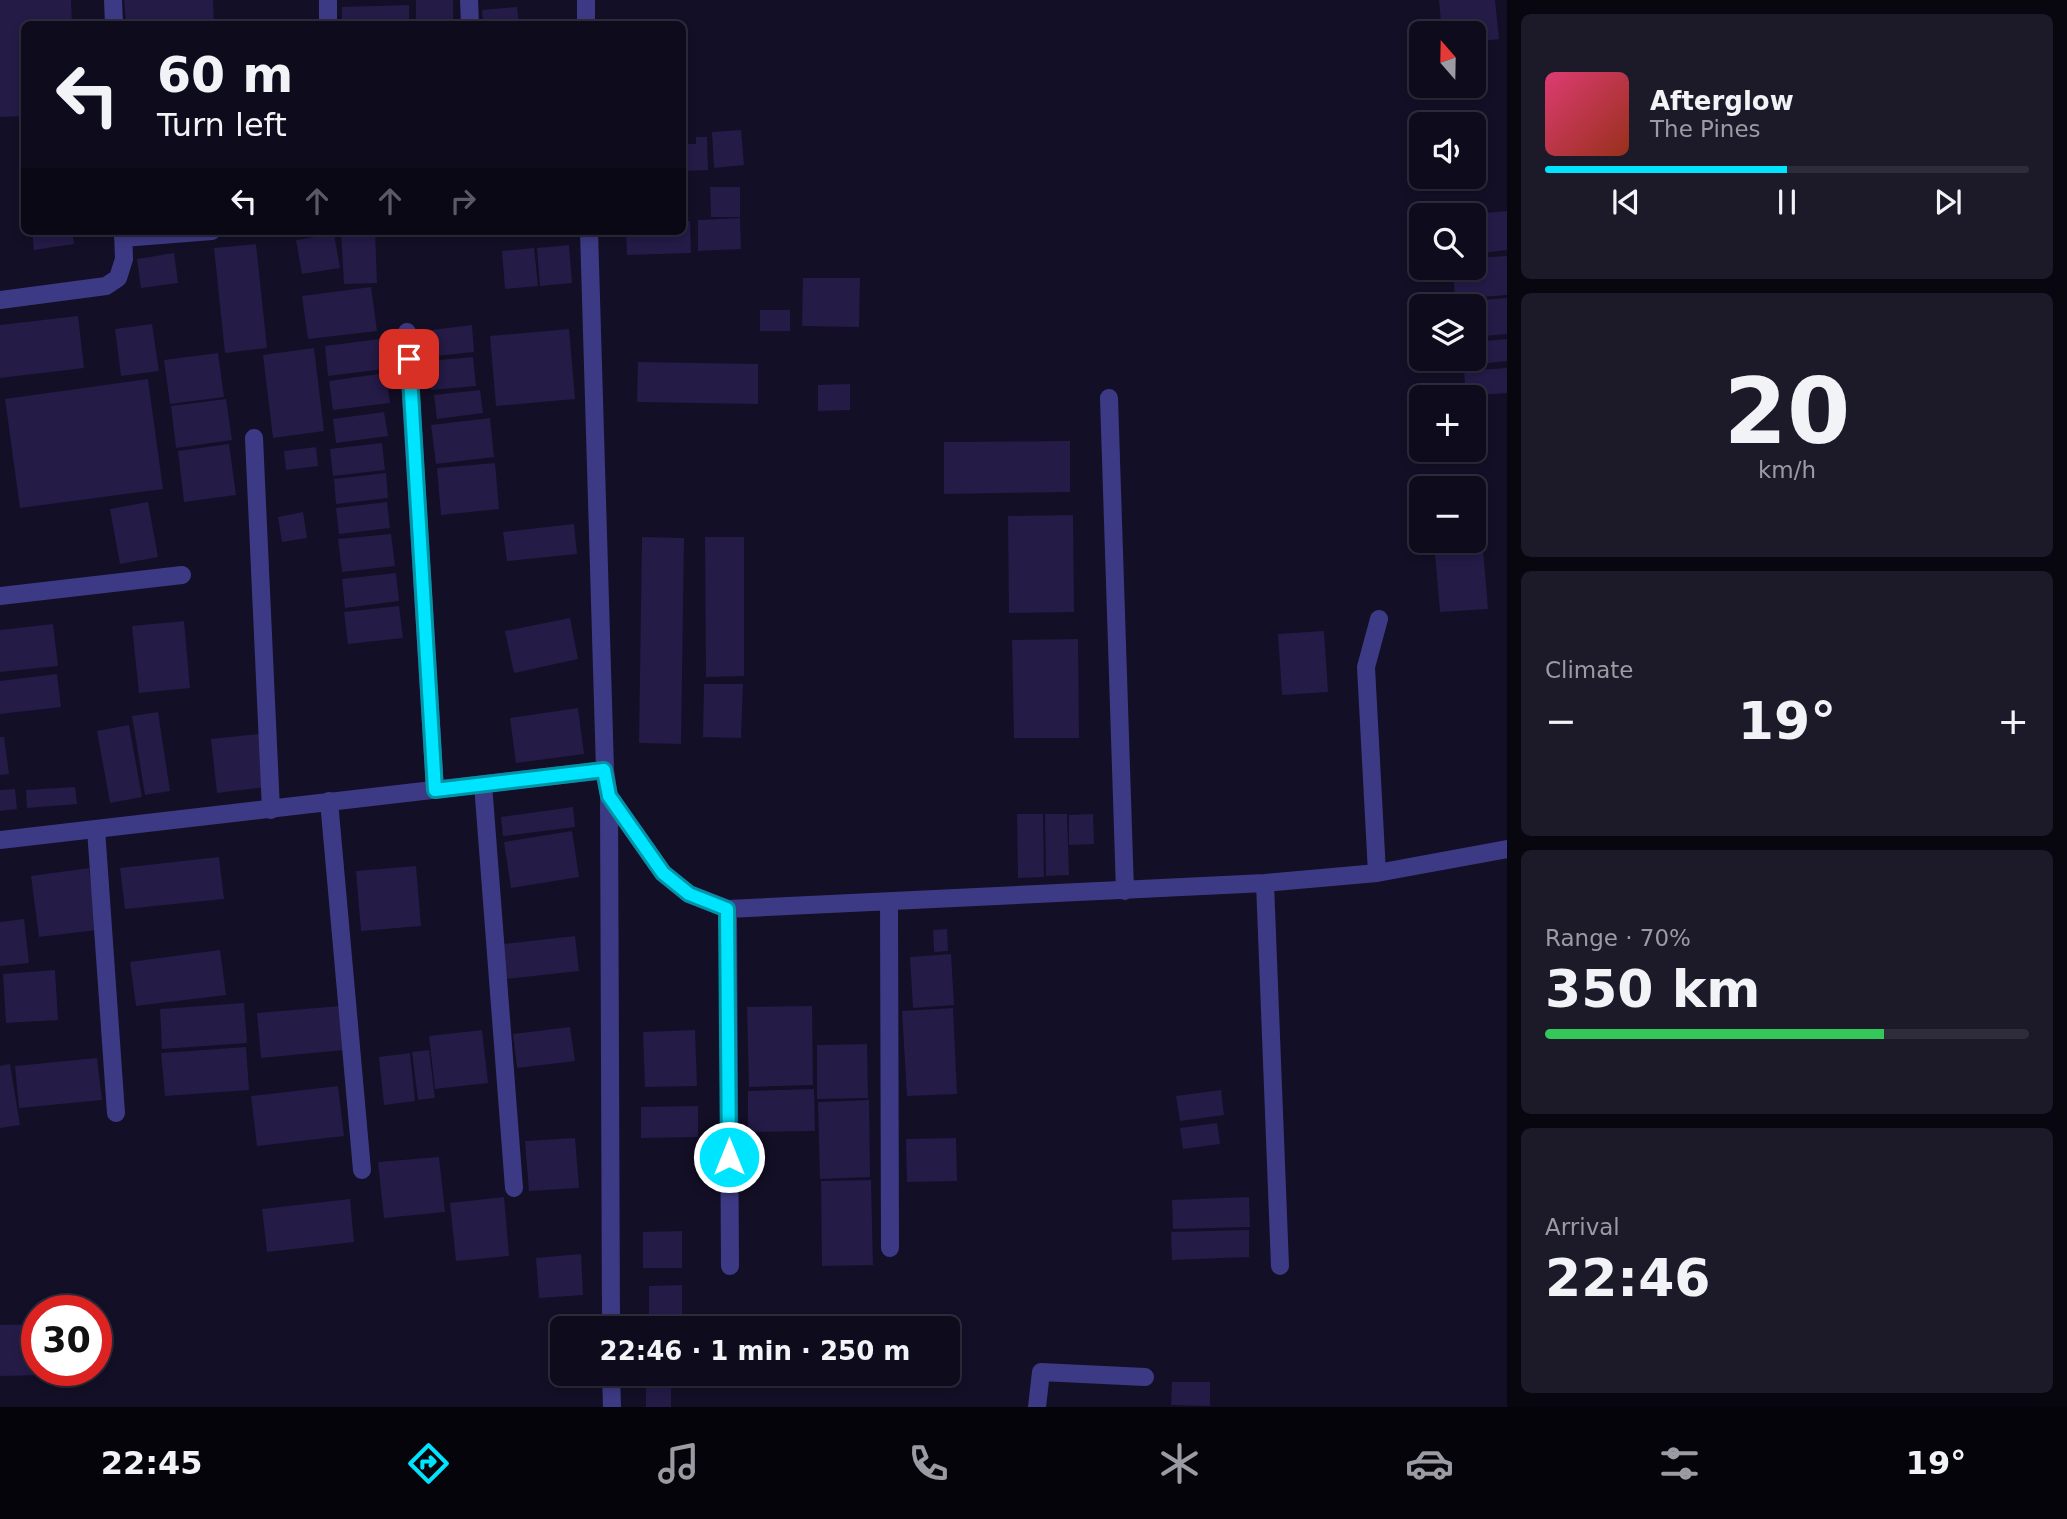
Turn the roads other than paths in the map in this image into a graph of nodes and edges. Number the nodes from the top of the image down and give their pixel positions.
1 (113, 0) edge
2 (328, 0) edge
3 (469, 0) edge
4 (586, 0) edge
5 (114, 21) edge
6 (328, 21) edge
7 (470, 21) edge
8 (586, 21) edge
9 (123, 235) edge
10 (589, 235) edge
11 (0, 300) edge
12 (407, 332) dead end
13 (1109, 398) dead end
14 (254, 438) dead end
15 (182, 575) dead end
16 (0, 596) edge
17 (1379, 619) dead end
18 (604, 770) junction
19 (482, 784) junction
20 (435, 790) junction
21 (609, 796) junction
22 (329, 802) junction
23 (271, 810) junction
24 (96, 829) junction
25 (0, 840) edge
26 (1507, 849) edge
27 (1377, 873) junction
28 (1265, 883) junction
29 (1125, 891) junction
30 (889, 903) junction
31 (727, 909) junction
32 (116, 1113) dead end
33 (362, 1170) dead end
34 (514, 1188) dead end
35 (890, 1248) dead end
36 (730, 1266) dead end
37 (1280, 1266) dead end
38 (611, 1316) edge
39 (1145, 1377) dead end
40 (611, 1386) edge
41 (612, 1407) edge
42 (1037, 1407) edge

1 - 5 street
2 - 6 street
3 - 7 street
4 - 8 street
9 - 11 street
10 - 18 street
12 - 20 street
13 - 29 street
14 - 23 street
15 - 16 street
17 - 27 street
18 - 19 street
18 - 21 street
19 - 20 street
19 - 34 street
20 - 22 street
21 - 31 street
21 - 38 street
22 - 23 street
22 - 33 street
23 - 24 street
24 - 25 street
24 - 32 street
26 - 27 street
27 - 28 street
28 - 29 street
28 - 37 street
29 - 30 street
30 - 31 street
30 - 35 street
31 - 36 street
39 - 42 street
40 - 41 street

